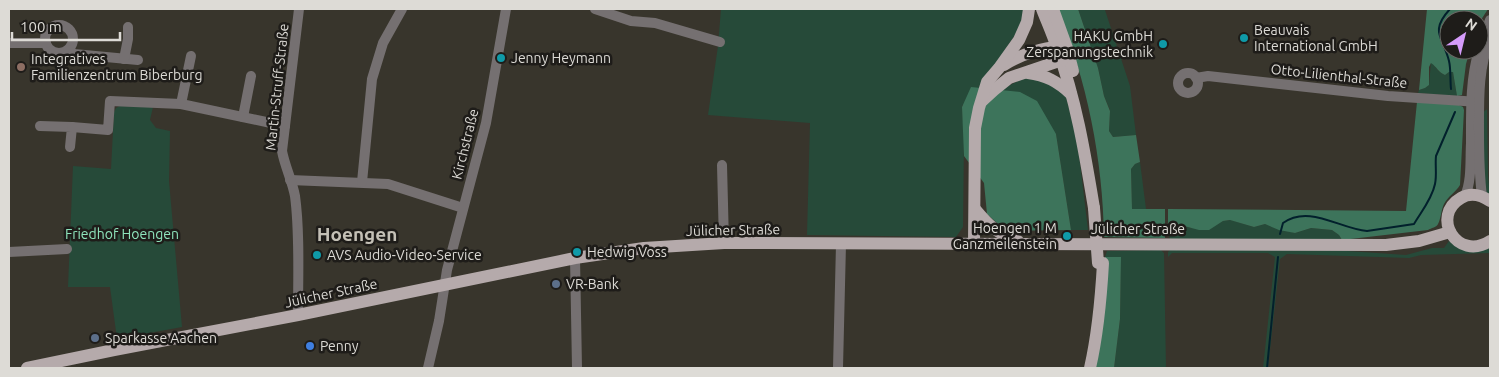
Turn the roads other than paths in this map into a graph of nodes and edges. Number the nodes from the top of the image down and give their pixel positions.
1 (299, 9) edge
2 (402, 9) edge
3 (506, 9) edge
4 (595, 9) edge
5 (1029, 9) edge
6 (1042, 9) edge
7 (1053, 9) edge
8 (128, 27) dead end
9 (1490, 39) edge
10 (720, 42) dead end
11 (9, 43) edge
12 (46, 43) junction
13 (68, 50) junction
14 (1064, 52) junction
15 (191, 56) dead end
16 (124, 59) junction
17 (138, 60) dead end
18 (1476, 60) edge
19 (999, 68) junction
20 (1023, 72) junction
21 (251, 76) dead end
22 (1196, 78) dead end
23 (1071, 94) junction
24 (1475, 102) junction
25 (980, 103) junction
26 (181, 104) junction
27 (243, 117) junction
28 (40, 126) dead end
29 (285, 126) junction
30 (72, 127) junction
31 (70, 147) dead end
32 (722, 165) dead end
33 (290, 180) junction
34 (362, 182) junction
35 (1464, 196) junction
36 (1486, 198) edge
37 (463, 208) junction
38 (1098, 208) junction
39 (975, 209) junction
40 (1450, 232) junction
41 (1490, 241) edge
42 (724, 243) junction
43 (840, 244) junction
44 (974, 244) junction
45 (1024, 244) junction
46 (67, 250) dead end
47 (9, 252) edge
48 (575, 258) junction
49 (1100, 263) junction
50 (445, 285) junction
51 (298, 315) junction
52 (26, 368) edge
53 (428, 368) edge
54 (577, 368) edge
55 (838, 368) edge
56 (1086, 368) edge
57 (1090, 368) edge

1 - 29 street, Martin-Struff-Straße
2 - 34 street
3 - 37 street, Kirchstraße
4 - 10 street
5 - 19 main road
6 - 14 main road
7 - 14 main road
8 - 16 street
9 - 24 street
11 - 12 street
12 - 13 street
12 - 13 street
13 - 16 street
14 - 19 main road
14 - 20 main road
14 - 23 main road
14 - 38 main road
15 - 26 street
16 - 17 street
18 - 24 street
19 - 25 main road
20 - 23 main road
20 - 25 main road
21 - 27 street
22 - 24 street, Otto-Lilienthal-Straße
23 - 38 main road
24 - 35 street
24 - 36 street
25 - 39 main road
26 - 27 street
26 - 30 street
27 - 29 street
28 - 30 street
29 - 33 street, Martin-Struff-Straße
30 - 31 street
32 - 42 street
33 - 34 street
33 - 51 street, Martin-Struff-Straße
34 - 37 street
35 - 36 main road
35 - 40 main road
37 - 50 street, Kirchstraße
38 - 49 main road
39 - 44 main road
39 - 45 main road
40 - 41 main road
40 - 45 main road, Jülicher Straße
42 - 43 main road, Jülicher Straße
42 - 48 main road, Jülicher Straße
43 - 44 main road, Jülicher Straße
43 - 55 street
44 - 45 main road, Jülicher Straße
46 - 47 street
48 - 50 main road, Jülicher Straße
48 - 54 street
49 - 56 main road
49 - 57 main road
50 - 51 main road, Jülicher Straße
50 - 53 street, Kirchstraße
51 - 52 main road, Jülicher Straße

